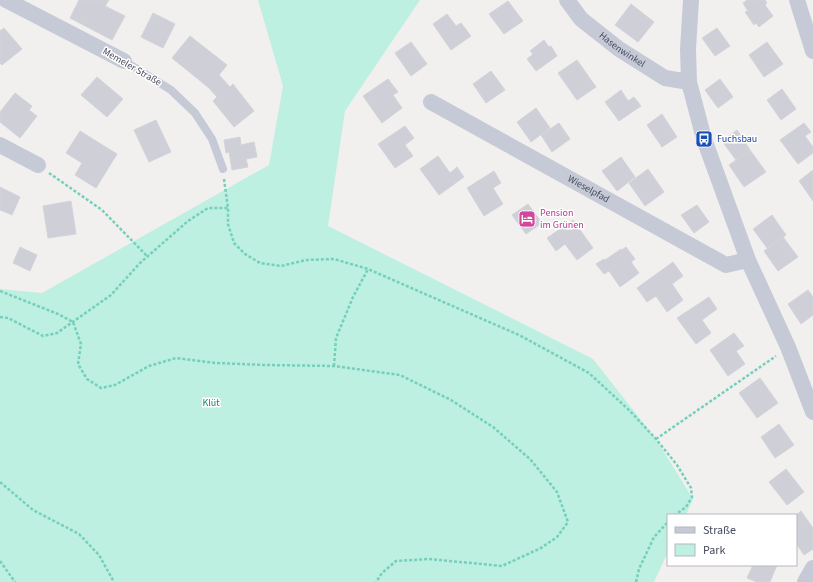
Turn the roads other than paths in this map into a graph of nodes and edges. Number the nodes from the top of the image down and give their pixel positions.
1 (6, 0) edge
2 (567, 0) edge
3 (691, 0) edge
4 (797, 0) edge
5 (813, 51) edge
6 (124, 62) joint
7 (688, 82) junction
8 (431, 102) dead end
9 (0, 145) edge
10 (38, 165) road end
11 (223, 169) road end
12 (748, 260) junction
13 (813, 412) edge
14 (813, 568) edge
15 (805, 582) edge

1 - 6 street, Memeler Straße
2 - 7 street, Hasenwinkel
3 - 7 street
4 - 5 street
6 - 11 lane, Memeler Straße
7 - 12 street
8 - 12 street, Wieselpfad
9 - 10 street
12 - 13 street
14 - 15 street

